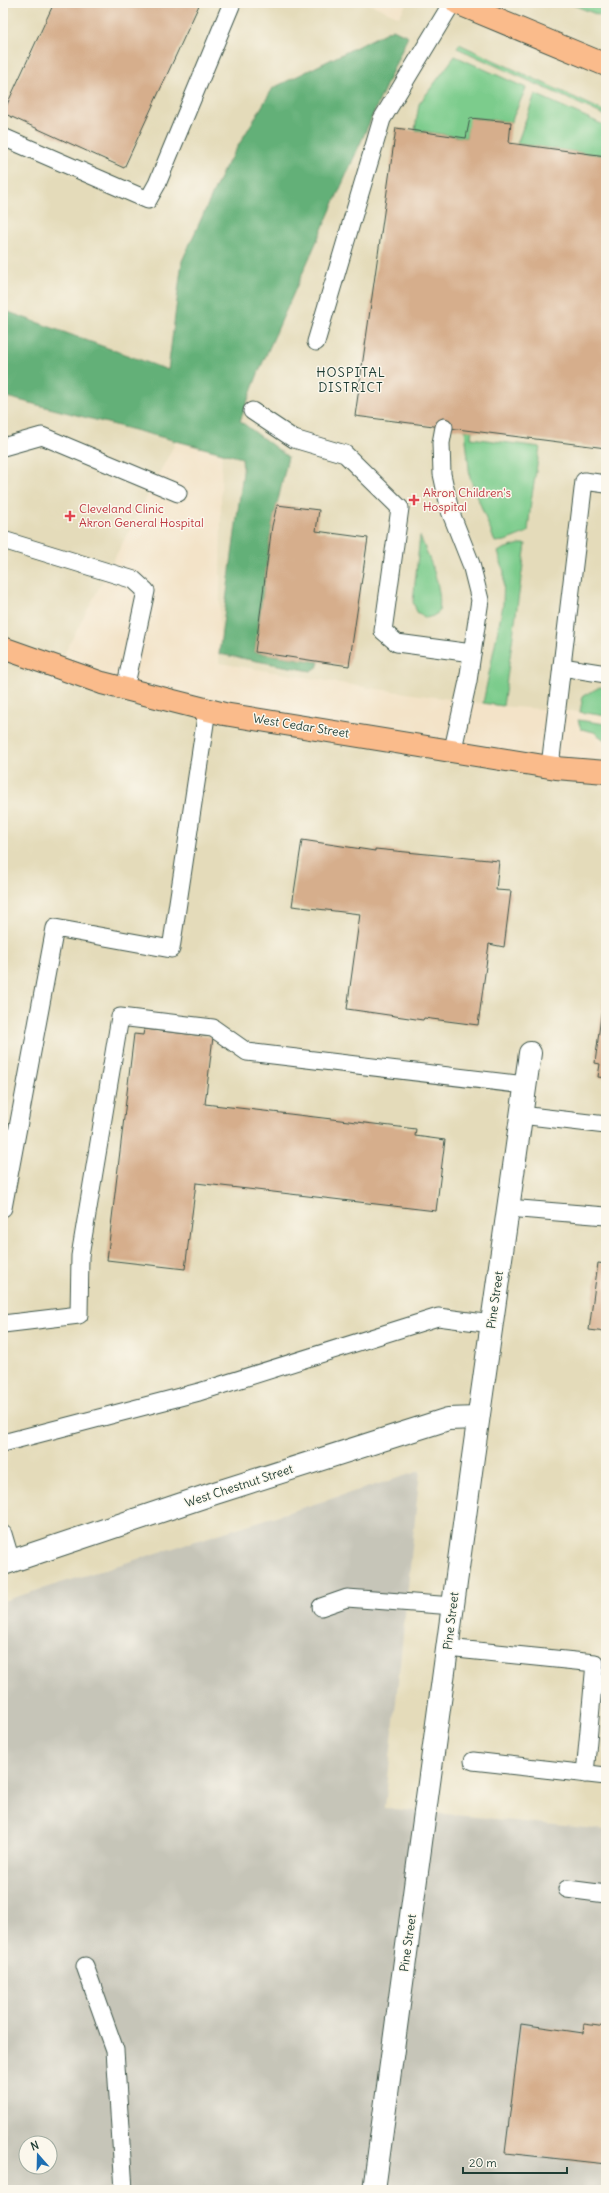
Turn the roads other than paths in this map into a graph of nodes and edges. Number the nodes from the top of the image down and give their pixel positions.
1 (232, 3) edge
2 (452, 3) edge
3 (457, 3) edge
4 (606, 65) edge
5 (3, 138) edge
6 (316, 342) dead end
7 (252, 411) dead end
8 (444, 427) dead end
9 (3, 447) edge
10 (606, 484) edge
11 (178, 493) dead end
12 (3, 540) edge
13 (3, 648) edge
14 (472, 653) junction
15 (562, 667) junction
16 (606, 674) edge
17 (125, 689) junction
18 (207, 710) junction
19 (453, 749) junction
20 (550, 766) junction
21 (606, 772) edge
22 (530, 1053) dead end
23 (525, 1085) junction
24 (521, 1115) junction
25 (606, 1125) edge
26 (3, 1208) edge
27 (508, 1208) junction
28 (606, 1216) edge
29 (3, 1324) edge
30 (492, 1324) junction
31 (478, 1418) junction
32 (3, 1443) edge
33 (3, 1534) edge
34 (7, 1563) edge
35 (453, 1606) junction
36 (322, 1608) dead end
37 (447, 1648) junction
38 (473, 1761) dead end
39 (585, 1774) junction
40 (606, 1776) edge
41 (566, 1889) dead end
42 (606, 1894) edge
43 (85, 1966) dead end
44 (124, 2190) edge
45 (374, 2190) edge

1 - 5 lane
2 - 6 lane
3 - 4 main road
7 - 14 lane
8 - 14 lane
9 - 11 lane
10 - 15 lane
12 - 17 lane
13 - 17 main road, West Cedar Street
14 - 19 lane
15 - 16 lane
15 - 20 lane
17 - 18 main road, West Cedar Street
18 - 19 main road, West Cedar Street
18 - 26 lane
19 - 20 main road, West Cedar Street
20 - 21 main road, West Cedar Street
22 - 23 street, Pine Street
23 - 24 street, Pine Street
23 - 29 lane
24 - 25 lane
24 - 27 street, Pine Street
27 - 28 lane
27 - 30 street, Pine Street
30 - 31 street, Pine Street
30 - 32 lane
31 - 34 street, West Chestnut Street
31 - 35 street, Pine Street
33 - 34 lane
35 - 36 lane
35 - 37 street, Pine Street
37 - 39 lane
37 - 45 street, Pine Street
38 - 39 lane
39 - 40 lane
41 - 42 lane
43 - 44 lane

